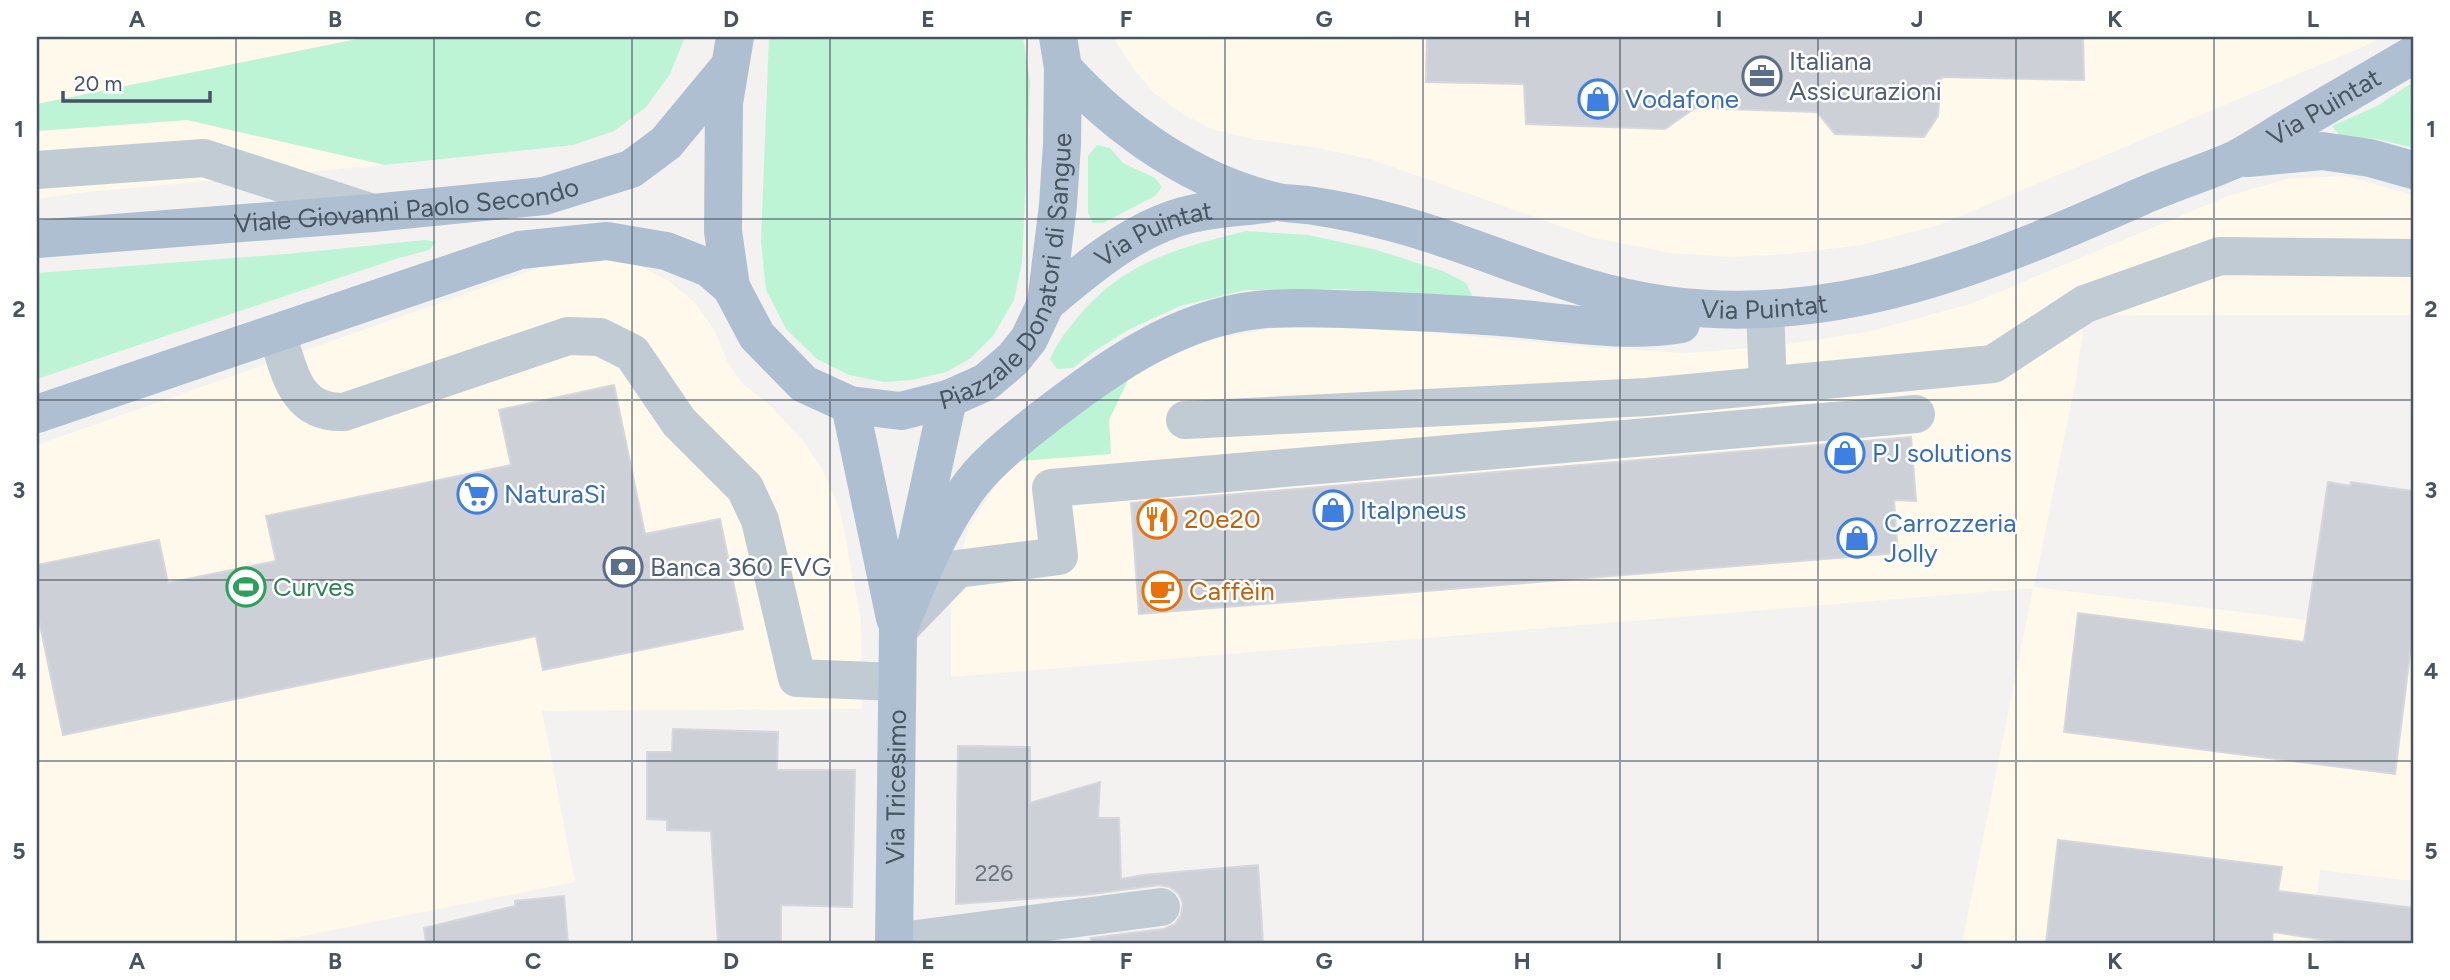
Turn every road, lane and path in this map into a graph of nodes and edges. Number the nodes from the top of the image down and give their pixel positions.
1 (732, 52) edge
2 (1060, 52) edge
3 (2413, 55) edge
4 (2235, 159) junction
5 (37, 170) edge
6 (2413, 170) edge
7 (1279, 202) junction
8 (373, 213) junction
9 (37, 239) edge
10 (2413, 258) edge
11 (731, 287) junction
12 (1046, 303) junction
13 (1765, 310) junction
14 (277, 334) junction
15 (1768, 385) junction
16 (948, 399) junction
17 (850, 405) junction
18 (37, 414) edge
19 (1916, 414) dead end
20 (1185, 420) dead end
21 (898, 630) junction
22 (897, 682) junction
23 (1161, 907) dead end
24 (894, 943) edge

1 - 8 main road, Viale Giovanni Paolo Secondo
1 - 11 main road, Piazzale Donatori di Sangue
2 - 7 main road, Via Puintat
2 - 12 main road, Piazzale Donatori di Sangue
3 - 4 main road, Via Puintat
4 - 6 main road, Via Puintat
4 - 13 main road, Via Puintat
5 - 8 lane
7 - 12 main road, Via Puintat
7 - 13 main road, Via Puintat
8 - 9 main road, Viale Giovanni Paolo Secondo
10 - 15 lane
11 - 14 main road
11 - 17 main road, Piazzale Donatori di Sangue
12 - 16 main road, Piazzale Donatori di Sangue
13 - 15 lane
13 - 21 main road
14 - 18 main road
14 - 22 lane
15 - 20 lane
16 - 17 main road, Piazzale Donatori di Sangue
16 - 21 main road, Via Tricesimo
17 - 21 main road, Via Tricesimo
19 - 21 lane
21 - 22 main road, Via Tricesimo
22 - 24 main road, Via Tricesimo
23 - 24 lane

